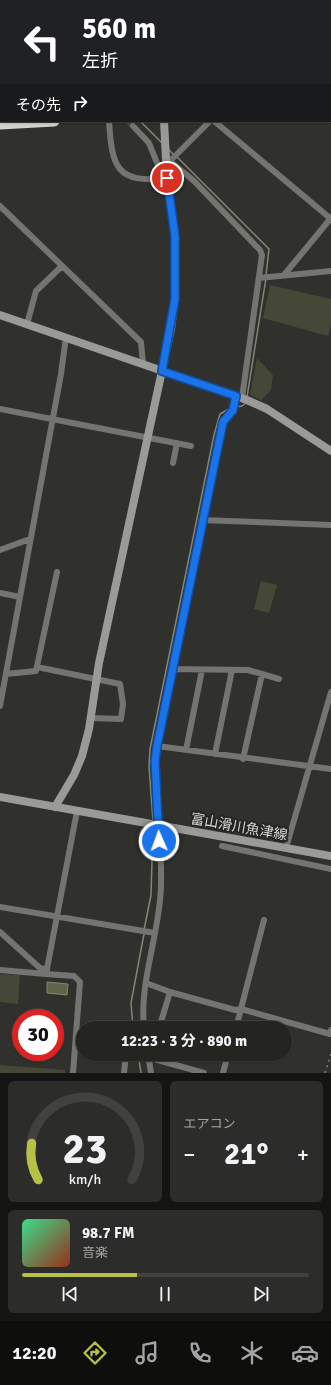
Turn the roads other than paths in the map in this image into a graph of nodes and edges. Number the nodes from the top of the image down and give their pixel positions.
1 (36, 122) edge
2 (109, 122) edge
3 (164, 122) edge
4 (209, 122) edge
5 (215, 122) edge
6 (0, 124) edge
7 (132, 126) tunnel mouth
8 (168, 164) junction
9 (167, 178) junction
10 (0, 206) edge
11 (331, 219) edge
12 (62, 266) junction
13 (331, 271) edge
14 (284, 275) junction
15 (259, 278) junction
16 (0, 316) edge
17 (27, 324) junction
18 (66, 337) junction
19 (143, 364) junction
20 (162, 371) junction
21 (239, 397) junction
22 (0, 409) edge
23 (53, 418) junction
24 (148, 437) junction
25 (177, 443) junction
26 (191, 446) dead end
27 (331, 451) edge
28 (173, 463) dead end
29 (201, 520) junction
30 (331, 525) edge
31 (30, 539) junction
32 (0, 550) edge
33 (57, 572) dead end
34 (0, 593) edge
35 (20, 597) junction
36 (0, 662) edge
37 (8, 664) junction
38 (37, 667) junction
39 (172, 669) junction
40 (202, 670) junction
41 (232, 670) junction
42 (6, 674) junction
43 (262, 674) junction
44 (97, 678) junction
45 (280, 679) dead end
46 (331, 692) edge
47 (0, 706) edge
48 (91, 718) junction
49 (157, 746) junction
50 (186, 750) junction
51 (216, 754) junction
52 (243, 758) junction
53 (309, 768) junction
54 (331, 769) edge
55 (0, 797) edge
56 (55, 807) junction
57 (76, 811) junction
58 (159, 826) junction
59 (222, 846) dead end
60 (286, 848) junction
61 (331, 856) edge
62 (331, 869) edge
63 (0, 907) edge
64 (56, 916) junction
65 (264, 920) dead end
66 (0, 932) edge
67 (155, 932) junction
68 (0, 970) edge
69 (47, 972) junction
70 (146, 983) junction
71 (170, 992) junction
72 (241, 1009) junction
73 (78, 1021) edge
74 (143, 1021) edge
75 (161, 1021) edge
76 (238, 1021) edge
77 (331, 1030) edge
78 (76, 1046) edge
79 (125, 1061) edge
80 (149, 1061) edge
81 (161, 1061) edge
82 (226, 1061) edge
83 (74, 1073) edge
84 (124, 1073) edge
85 (151, 1073) edge
86 (204, 1073) edge
87 (223, 1073) edge

1 - 6 highway
2 - 9 street
3 - 8 street
4 - 8 street
5 - 11 street
7 - 8 street
8 - 9 street
8 - 15 street
9 - 20 street
10 - 12 street
11 - 14 street
12 - 17 street
12 - 19 street
13 - 14 street
14 - 15 street
15 - 21 street
16 - 17 street
17 - 18 street
18 - 19 street
18 - 23 street
19 - 20 street
20 - 21 street
20 - 24 street
21 - 27 street
21 - 29 street
22 - 23 street
23 - 24 street
23 - 31 street
24 - 25 street
24 - 44 street
25 - 26 street
25 - 28 street
29 - 30 street
29 - 39 street
31 - 32 street
31 - 35 street
33 - 38 street
34 - 35 street
35 - 37 street
36 - 37 street
37 - 42 street
38 - 42 street
38 - 44 street
39 - 40 street
39 - 49 street
40 - 41 street
40 - 50 street
41 - 43 street
41 - 51 street
42 - 47 street
43 - 45 street
43 - 52 street
44 - 48 street
44 - 48 street
46 - 53 street
48 - 56 street
49 - 50 street
49 - 58 street
50 - 51 street
51 - 52 street
52 - 53 street
53 - 54 street
53 - 60 street
55 - 56 street, 富山滑川魚津線
56 - 57 street, 富山滑川魚津線
57 - 58 street, 富山滑川魚津線
57 - 64 street
58 - 60 street, 富山滑川魚津線
58 - 67 street
59 - 62 street
60 - 61 street, 富山滑川魚津線
63 - 64 street
64 - 67 street
64 - 69 street
65 - 72 street
66 - 69 street
67 - 70 street
68 - 69 street
69 - 73 street
70 - 71 street
70 - 74 street
71 - 72 street
71 - 75 street
72 - 76 street
72 - 77 street
78 - 83 street
79 - 84 street
80 - 85 street
81 - 86 street
82 - 87 street

